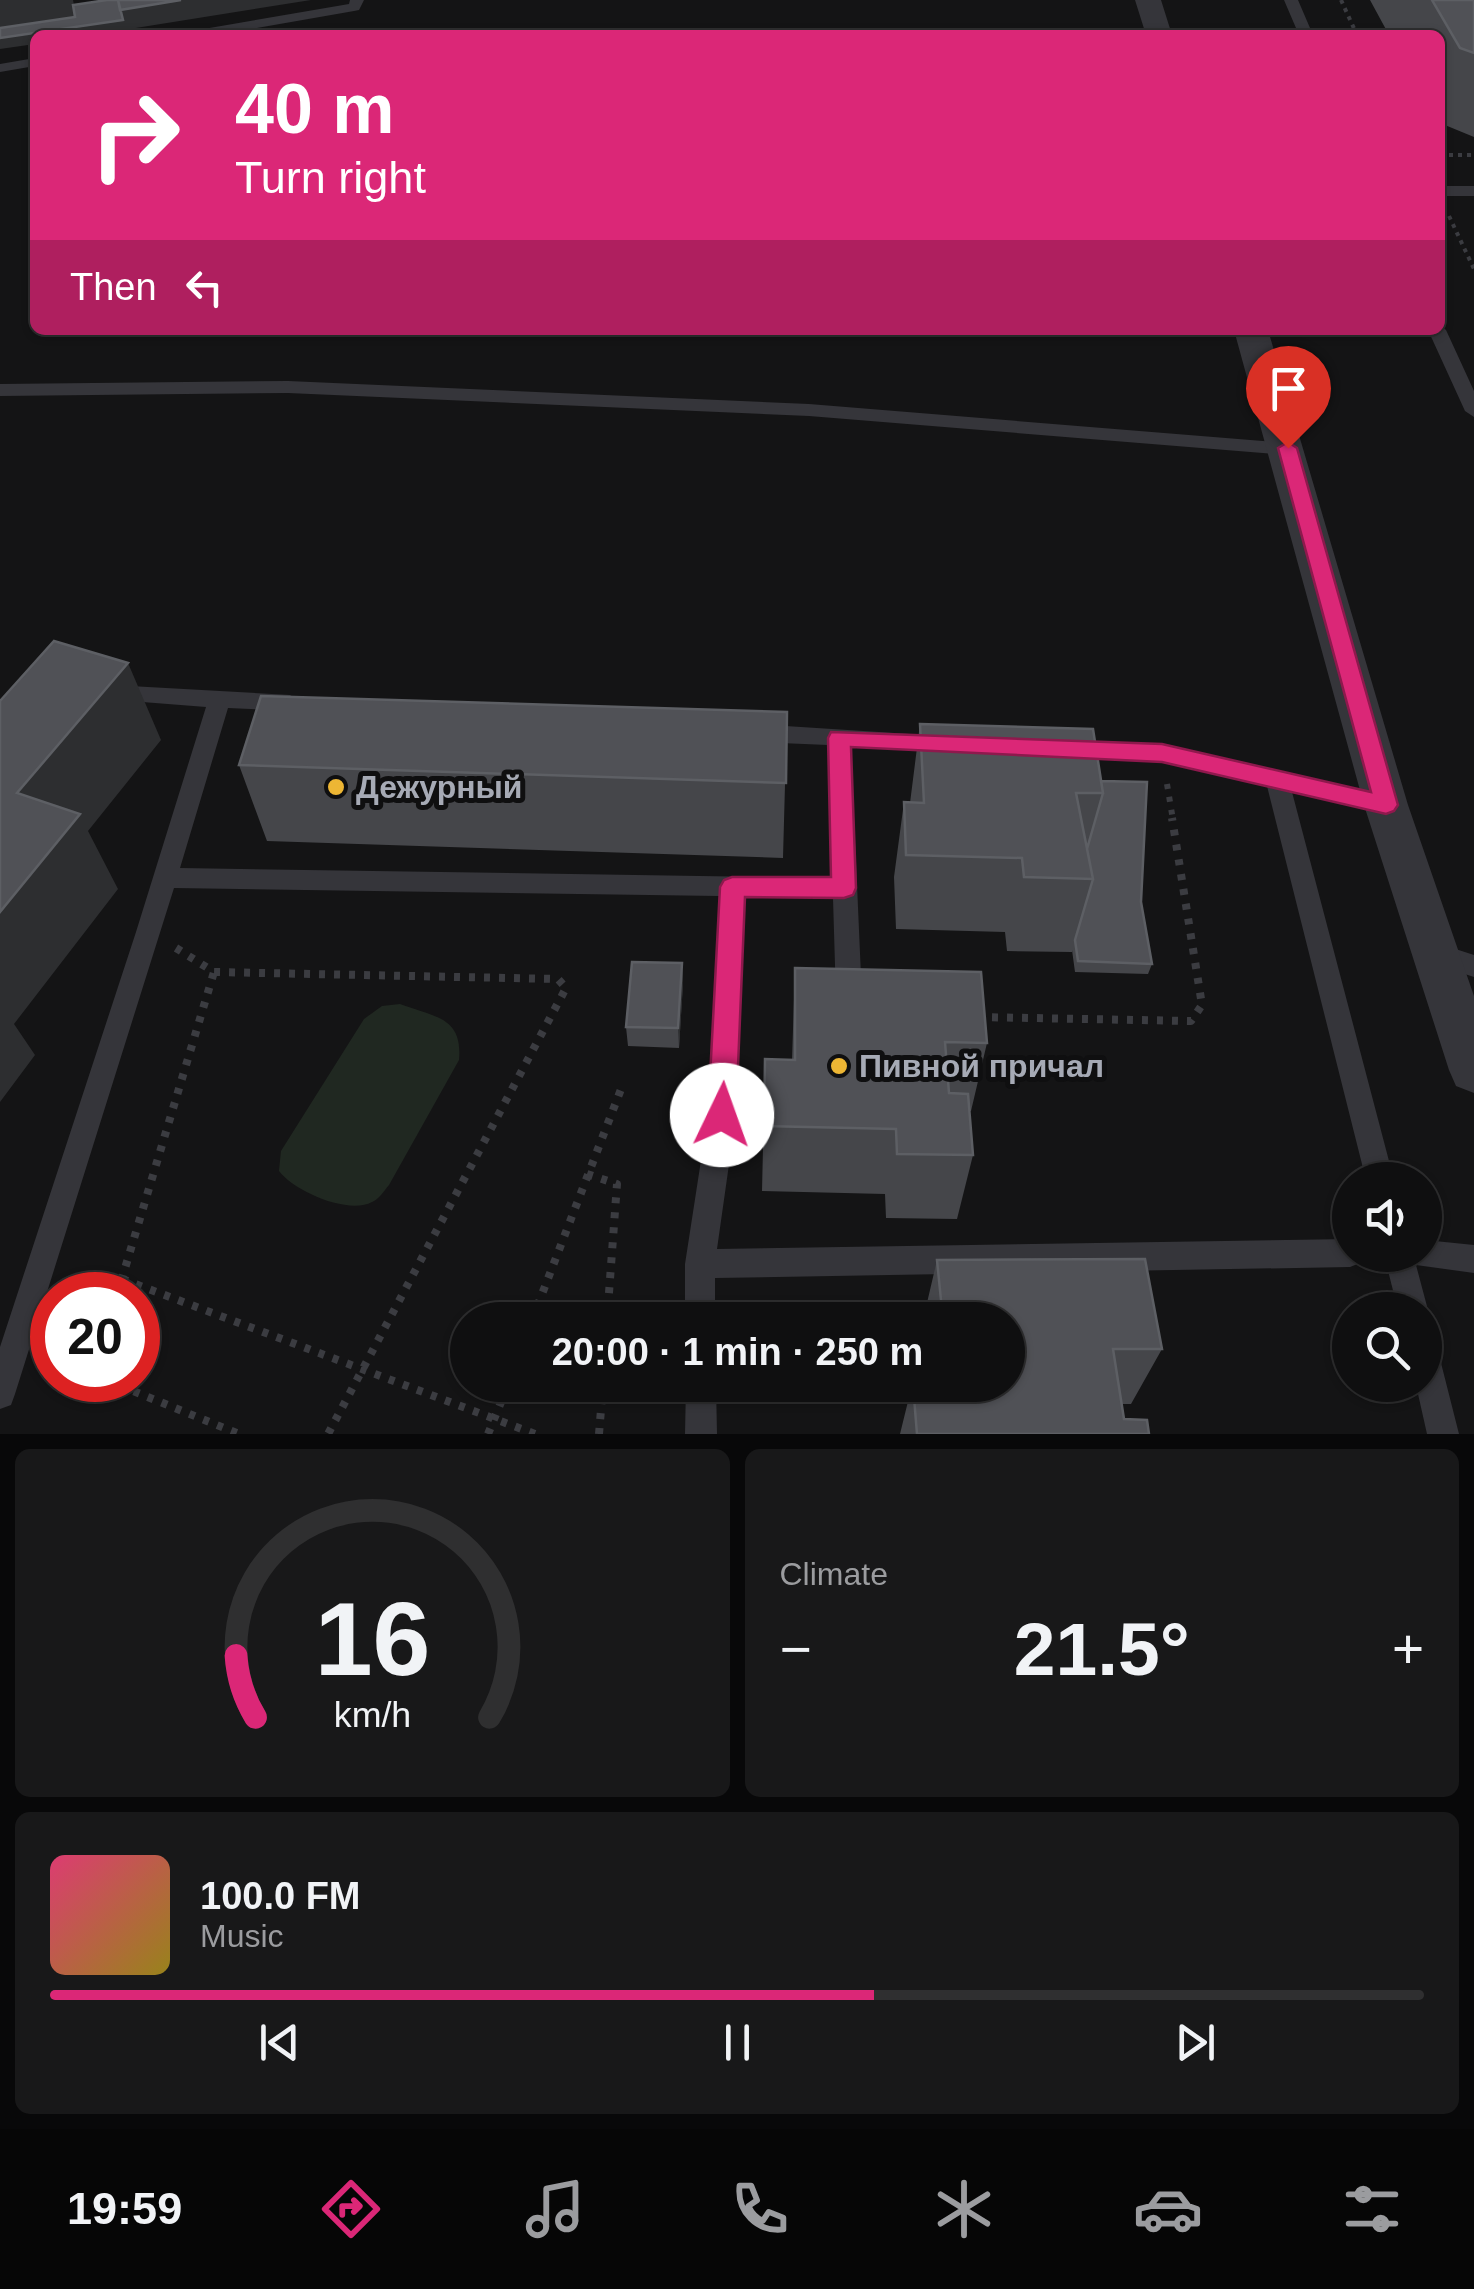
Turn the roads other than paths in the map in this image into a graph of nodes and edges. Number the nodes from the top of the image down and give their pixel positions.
1 (357, 0) edge
2 (1148, 0) edge
3 (1291, 0) edge
4 (222, 30) edge
5 (1157, 30) edge
6 (1304, 30) edge
7 (30, 63) edge
8 (0, 68) edge
9 (1445, 191) edge
10 (1474, 191) edge
11 (1252, 335) edge
12 (1439, 335) edge
13 (0, 390) edge
14 (1474, 411) edge
15 (1288, 448) junction
16 (95, 692) edge
17 (220, 699) junction
18 (316, 705) edge
19 (723, 731) edge
20 (840, 738) junction
21 (972, 744) edge
22 (1048, 748) edge
23 (1276, 778) junction
24 (1386, 805) junction
25 (166, 878) junction
26 (732, 887) junction
27 (844, 888) junction
28 (1454, 959) edge
29 (867, 1014) edge
30 (1474, 1070) edge
31 (1375, 1162) edge
32 (1332, 1253) edge
33 (1442, 1256) edge
34 (1474, 1259) edge
35 (700, 1264) junction
36 (700, 1302) edge
37 (0, 1394) edge
38 (701, 1402) edge
39 (1435, 1402) edge
40 (701, 1434) edge
41 (1443, 1434) edge

1 - 4 lane
2 - 5 street
3 - 6 lane
7 - 8 lane
9 - 10 lane
11 - 15 street
12 - 14 lane
13 - 15 lane
15 - 24 street
16 - 17 lane
17 - 18 lane
17 - 25 lane
19 - 20 lane
20 - 21 lane
20 - 27 lane
22 - 23 lane
23 - 24 lane
23 - 31 lane
24 - 28 street
25 - 26 lane
25 - 37 lane
26 - 27 lane
26 - 35 lane
27 - 29 lane
28 - 30 street
32 - 35 lane
33 - 34 lane
35 - 36 lane
38 - 40 lane
39 - 41 lane

